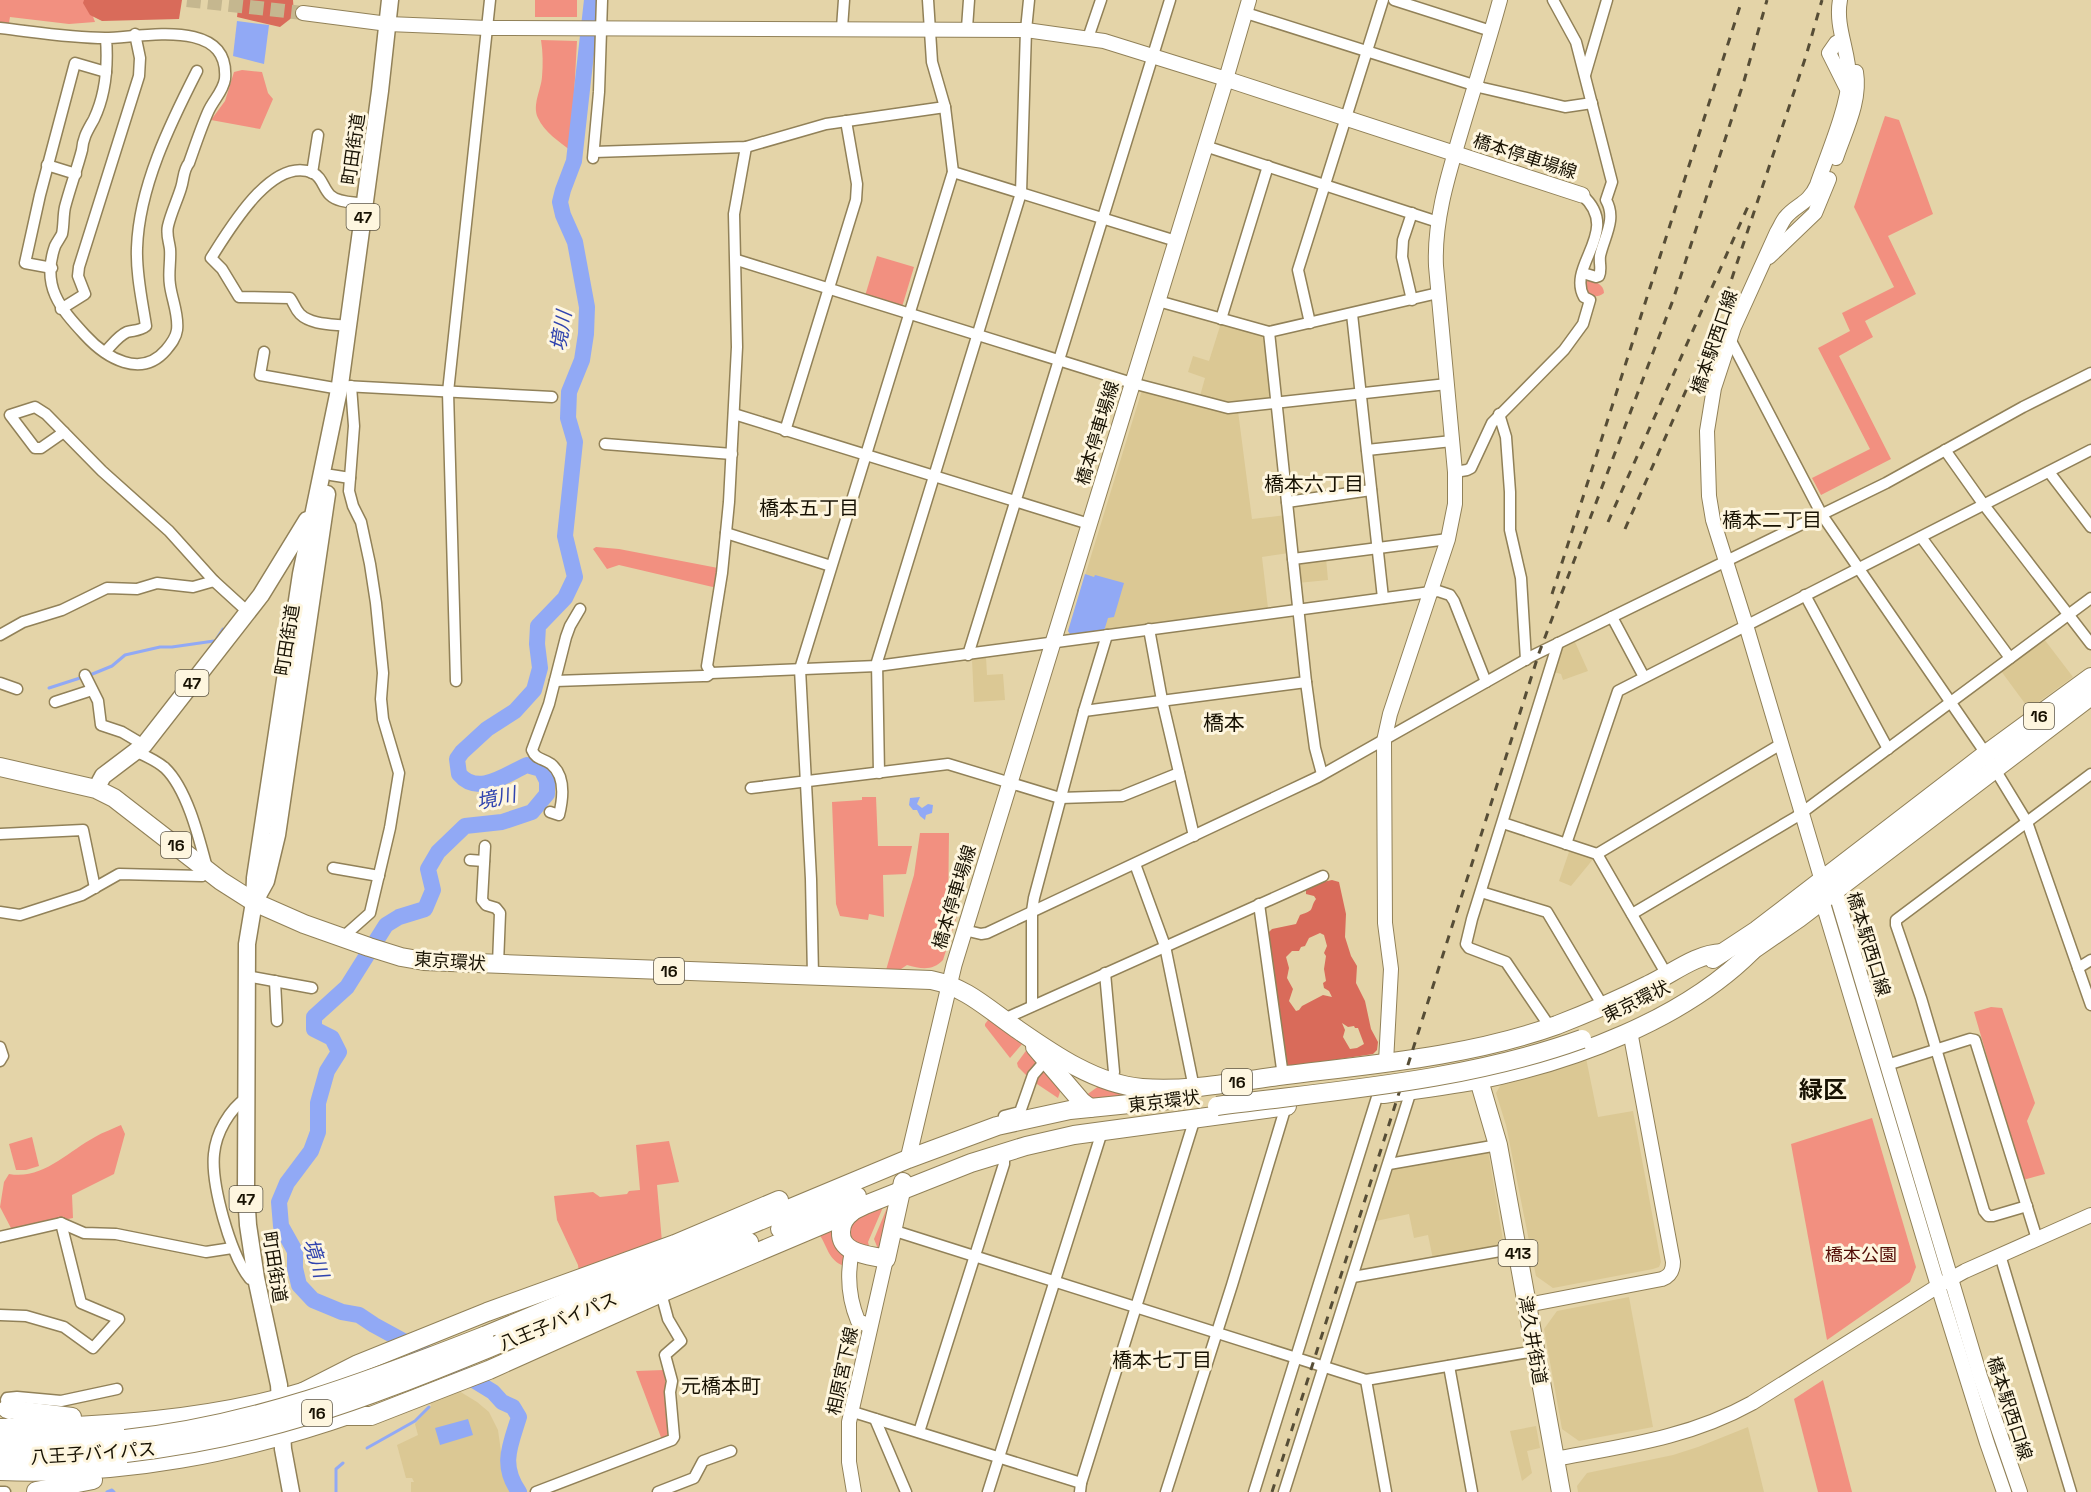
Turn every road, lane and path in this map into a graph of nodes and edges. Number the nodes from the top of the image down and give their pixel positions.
1 (390, 0) edge
2 (490, 0) edge
3 (602, 0) edge
4 (844, 0) edge
5 (928, 0) edge
6 (969, 0) edge
7 (1029, 0) edge
8 (1101, 0) edge
9 (1170, 0) edge
10 (1383, 0) edge
11 (1394, 0) edge
12 (1500, 0) edge
13 (1553, 0) edge
14 (1607, 0) edge
15 (1840, 0) edge
16 (1248, 6) edge
17 (303, 14) tunnel mouth
18 (388, 24) junction
19 (0, 28) edge
20 (487, 28) junction
21 (842, 28) junction
22 (930, 28) junction
23 (967, 28) junction
24 (600, 29) junction
25 (1026, 30) junction
26 (1491, 31) junction
27 (135, 34) junction
28 (106, 38) junction
29 (1088, 38) junction
30 (1842, 40) junction
31 (1367, 51) junction
32 (1152, 56) junction
33 (197, 71) dead end
34 (106, 72) junction
35 (1585, 76) junction
36 (1226, 79) junction
37 (1474, 86) junction
38 (1592, 103) junction
39 (945, 107) junction
40 (1345, 118) junction
41 (846, 121) junction
42 (318, 135) dead end
43 (1205, 146) junction
44 (746, 147) junction
45 (1455, 153) junction
46 (47, 165) junction
47 (1268, 166) junction
48 (312, 172) junction
49 (953, 172) junction
50 (76, 174) junction
51 (1324, 185) junction
52 (1021, 193) junction
53 (1582, 195) junction
54 (1606, 200) junction
55 (365, 204) junction
56 (1412, 213) junction
57 (1785, 217) junction
58 (1102, 218) junction
59 (1808, 221) junction
60 (1438, 222) junction
61 (1176, 241) junction
62 (736, 260) junction
63 (52, 268) junction
64 (1760, 270) junction
65 (1583, 273) junction
66 (828, 290) junction
67 (1438, 293) junction
68 (1412, 300) junction
69 (1158, 301) junction
70 (61, 309) junction
71 (909, 314) junction
72 (1352, 314) junction
73 (1221, 319) junction
74 (1310, 323) junction
75 (348, 326) junction
76 (1269, 332) junction
77 (979, 336) junction
78 (1730, 339) junction
79 (105, 352) junction
80 (260, 357) dead end
81 (1058, 360) junction
82 (2091, 373) edge
83 (1132, 383) junction
84 (1447, 384) junction
85 (344, 387) junction
86 (448, 392) junction
87 (1360, 394) junction
88 (552, 397) dead end
89 (1276, 403) junction
90 (336, 410) junction
91 (734, 414) junction
92 (1499, 414) junction
93 (785, 431) junction
94 (64, 432) junction
95 (1452, 441) junction
96 (605, 444) dead end
97 (1367, 450) junction
98 (1946, 450) junction
99 (2091, 450) edge
100 (732, 454) junction
101 (866, 456) junction
102 (2049, 471) junction
103 (1455, 472) junction
104 (331, 476) junction
105 (935, 477) junction
106 (350, 478) junction
107 (1371, 490) junction
108 (321, 502) junction
109 (1015, 502) junction
110 (1287, 502) junction
111 (1984, 505) junction
112 (1822, 515) junction
113 (1089, 525) junction
114 (2091, 527) edge
115 (726, 533) junction
116 (1921, 537) junction
117 (1448, 539) junction
118 (1378, 548) junction
119 (1293, 559) junction
120 (1726, 561) junction
121 (301, 563) junction
122 (831, 566) junction
123 (1860, 568) junction
124 (214, 581) junction
125 (1431, 592) junction
126 (1805, 595) junction
127 (1383, 598) junction
128 (2091, 598) edge
129 (580, 609) dead end
130 (1298, 609) junction
131 (248, 612) junction
132 (2069, 615) junction
133 (1612, 617) junction
134 (1746, 625) junction
135 (1149, 629) junction
136 (0, 635) edge
137 (1107, 635) junction
138 (1053, 642) junction
139 (1558, 644) junction
140 (2091, 644) edge
141 (968, 655) junction
142 (2010, 658) junction
143 (1526, 660) junction
144 (877, 666) junction
145 (800, 669) junction
146 (711, 673) junction
147 (85, 675) dead end
148 (1644, 677) junction
149 (2091, 677) edge
150 (456, 681) dead end
151 (555, 681) junction
152 (1306, 682) junction
153 (1486, 682) junction
154 (0, 683) edge
155 (16, 689) dead end
156 (92, 690) junction
157 (2091, 696) edge
158 (1162, 700) junction
159 (55, 702) dead end
160 (1951, 702) junction
161 (1083, 711) junction
162 (1384, 741) junction
163 (1781, 744) junction
164 (140, 748) junction
165 (1888, 749) junction
166 (1990, 761) junction
167 (0, 766) edge
168 (879, 773) junction
169 (1179, 773) junction
170 (1322, 774) junction
171 (2090, 777) edge
172 (805, 781) junction
173 (1010, 783) junction
174 (751, 788) dead end
175 (96, 789) junction
176 (1060, 798) junction
177 (550, 812) dead end
178 (1802, 812) junction
179 (2027, 822) junction
180 (1503, 823) junction
181 (0, 834) edge
182 (1194, 836) junction
183 (1566, 844) junction
184 (485, 846) dead end
185 (1597, 854) junction
186 (470, 860) dead end
187 (484, 861) junction
188 (1135, 864) junction
189 (333, 868) dead end
190 (208, 872) junction
191 (379, 876) junction
192 (1323, 876) dead end
193 (95, 888) junction
194 (1826, 890) junction
195 (1481, 892) junction
196 (254, 902) junction
197 (1259, 904) junction
198 (1032, 911) junction
199 (0, 912) edge
200 (1632, 914) junction
201 (964, 930) junction
202 (351, 940) junction
203 (1165, 946) junction
204 (1752, 951) junction
205 (1722, 953) junction
206 (2091, 960) edge
207 (498, 964) junction
208 (2078, 968) junction
209 (1105, 973) junction
210 (1666, 975) junction
211 (247, 976) junction
212 (813, 976) junction
213 (275, 981) junction
214 (949, 984) junction
215 (312, 988) dead end
216 (2091, 1005) edge
217 (1032, 1006) junction
218 (1603, 1006) junction
219 (277, 1021) dead end
220 (1011, 1024) junction
221 (1550, 1027) junction
222 (1630, 1031) junction
223 (1580, 1033) junction
224 (0, 1047) edge
225 (1471, 1048) junction
226 (1936, 1049) junction
227 (1046, 1060) junction
228 (0, 1062) edge
229 (1386, 1062) junction
230 (1887, 1065) junction
231 (1340, 1069) junction
232 (1283, 1076) junction
233 (1479, 1080) junction
234 (1112, 1081) junction
235 (1194, 1088) junction
236 (1409, 1090) junction
237 (1378, 1094) junction
238 (246, 1098) junction
239 (1345, 1099) junction
240 (1286, 1106) junction
241 (1195, 1118) junction
242 (916, 1119) junction
243 (1097, 1121) junction
244 (997, 1126) junction
245 (946, 1144) junction
246 (1498, 1144) junction
247 (1004, 1152) junction
248 (1389, 1164) junction
249 (904, 1175) junction
250 (851, 1183) junction
251 (2027, 1206) junction
252 (856, 1209) junction
253 (2091, 1215) edge
254 (61, 1224) junction
255 (892, 1230) junction
256 (0, 1237) edge
257 (2037, 1239) junction
258 (232, 1248) junction
259 (1517, 1248) junction
260 (852, 1251) junction
261 (721, 1254) junction
262 (2000, 1255) junction
263 (974, 1256) junction
264 (886, 1259) junction
265 (1353, 1277) junction
266 (256, 1278) junction
267 (1951, 1279) junction
268 (1055, 1281) junction
269 (1938, 1286) junction
270 (662, 1293) junction
271 (1527, 1305) junction
272 (1137, 1307) junction
273 (1, 1312) edge
274 (870, 1326) junction
275 (438, 1332) junction
276 (1216, 1333) junction
277 (493, 1349) junction
278 (1535, 1351) junction
279 (394, 1355) junction
280 (1296, 1358) junction
281 (1449, 1366) junction
282 (1324, 1367) junction
283 (1366, 1380) junction
284 (445, 1383) junction
285 (117, 1389) dead end
286 (280, 1398) junction
287 (850, 1411) junction
288 (5, 1416) edge
289 (874, 1419) junction
290 (919, 1432) junction
291 (282, 1435) junction
292 (0, 1443) edge
293 (126, 1446) junction
294 (731, 1451) dead end
295 (0, 1457) edge
296 (999, 1457) junction
297 (1555, 1459) junction
298 (156, 1464) junction
299 (0, 1471) edge
300 (1081, 1487) edge
301 (34, 1488) edge
302 (0, 1492) edge
303 (5, 1492) edge
304 (291, 1492) edge
305 (536, 1492) edge
306 (658, 1492) edge
307 (854, 1492) edge
308 (906, 1492) edge
309 (988, 1492) edge
310 (1166, 1492) edge
311 (1254, 1492) edge
312 (1284, 1492) edge
313 (1386, 1492) edge
314 (1472, 1492) edge
315 (1561, 1492) edge
316 (2004, 1492) edge
317 (2020, 1492) edge
318 (2071, 1492) edge

1 - 18 main road, 町田街道 / 47
2 - 20 street
3 - 24 street
4 - 21 street
5 - 22 street
6 - 23 street
7 - 25 street
8 - 29 street
9 - 32 street
10 - 31 street
11 - 26 street
12 - 26 street
13 - 35 street
14 - 35 street
15 - 30 street
16 - 31 street
16 - 36 street
17 - 18 street
18 - 20 street
18 - 55 main road, 町田街道 / 47
19 - 28 street
20 - 24 street
20 - 86 street
21 - 22 street
21 - 24 street
22 - 23 street
22 - 39 street
23 - 25 street
24 - 44 street
25 - 29 street
25 - 52 street
26 - 37 street
27 - 28 street
27 - 70 street
27 - 79 street
28 - 34 street
29 - 32 street
30 - 57 street
30 - 59 street
31 - 37 street
31 - 40 street
32 - 36 street
32 - 58 street
33 - 79 street
34 - 46 street
34 - 50 street
35 - 38 street
36 - 40 main road, 橋本停車場線
36 - 43 main road, 橋本停車場線
37 - 38 street
37 - 45 street
38 - 54 street
39 - 41 street
39 - 49 street
40 - 45 main road, 橋本停車場線
40 - 51 street
41 - 44 street
41 - 66 street
42 - 48 street
43 - 47 street
43 - 61 main road, 橋本停車場線
44 - 62 street
45 - 53 main road, 橋本停車場線
45 - 60 street
46 - 50 street
46 - 63 street
47 - 51 street
47 - 73 street
48 - 55 street
48 - 75 street
49 - 52 street
49 - 71 street
50 - 63 street
51 - 56 street
51 - 74 street
52 - 58 street
52 - 77 street
53 - 54 street
53 - 65 street
54 - 65 street
55 - 75 main road, 町田街道 / 47
56 - 60 street
56 - 68 street
57 - 59 street
57 - 64 street
58 - 61 street
58 - 81 street
59 - 64 street
60 - 67 street
61 - 69 main road, 橋本停車場線
62 - 66 street
62 - 91 street
63 - 70 street
64 - 78 street, 橋本駅西口線
65 - 92 street
66 - 71 street
66 - 93 street
67 - 68 street
67 - 84 street
68 - 72 street
69 - 73 street
69 - 83 main road, 橋本停車場線
70 - 79 street
71 - 77 street
71 - 101 street
72 - 74 street
72 - 87 street
73 - 76 street
74 - 76 street
75 - 85 main road, 町田街道 / 47
76 - 89 street
77 - 81 street
77 - 105 street
78 - 112 street
78 - 120 street, 橋本駅西口線
80 - 85 street
81 - 83 street
81 - 109 street
82 - 98 street
83 - 89 street
83 - 113 main road, 橋本停車場線
84 - 87 street
84 - 95 street
85 - 86 street
85 - 90 main road, 町田街道 / 47
85 - 106 street
86 - 88 street
86 - 150 street
87 - 89 street
87 - 97 street
89 - 110 street
90 - 104 main road, 町田街道 / 47
90 - 108 main road, 町田街道 / 47
91 - 93 street
91 - 100 street
92 - 103 street
92 - 143 street
93 - 101 street
94 - 94 street
94 - 124 street
95 - 97 street
95 - 103 street
96 - 100 street
97 - 107 street
98 - 111 street
98 - 112 street
99 - 102 street
100 - 115 street
101 - 105 street
101 - 122 street
102 - 111 street
102 - 114 street
103 - 117 street
104 - 106 street
104 - 108 main road, 町田街道 / 47
105 - 109 street
105 - 144 street
106 - 191 street
107 - 110 street
107 - 118 street
108 - 121 main road, 町田街道 / 47
108 - 121 main road, 47
108 - 121 main road, 47
109 - 113 street
109 - 141 street
110 - 119 street
111 - 116 street
111 - 132 street
112 - 120 street
112 - 123 street
113 - 138 main road, 橋本停車場線
115 - 122 street
115 - 146 street
116 - 123 street
116 - 142 street
117 - 118 street
117 - 125 street
118 - 119 street
118 - 127 street
119 - 130 street
120 - 133 street
120 - 134 street, 橋本駅西口線
121 - 131 main road, 47
121 - 196 main road, 町田街道 / 47
122 - 145 street
123 - 126 street
123 - 160 street
124 - 131 street
124 - 136 street
125 - 127 street
125 - 153 street
125 - 162 street
126 - 134 street
126 - 165 street
127 - 130 street
128 - 132 street
129 - 151 street
130 - 135 street
130 - 152 street
131 - 164 main road, 47
132 - 140 street
132 - 142 street
133 - 139 street
133 - 148 street
134 - 148 street
134 - 163 street, 橋本駅西口線
135 - 137 street
135 - 158 street
137 - 138 street
137 - 161 street
138 - 141 street
138 - 173 main road, 橋本停車場線
139 - 143 street
139 - 180 street
141 - 144 street
142 - 160 street
143 - 153 street
144 - 145 street
144 - 168 street
145 - 146 street
145 - 172 street
146 - 151 street
147 - 156 street
148 - 183 street
149 - 166 highway, 東京環状 / 16
151 - 177 street
152 - 158 street
152 - 170 street
153 - 162 street
154 - 155 street
156 - 159 street
156 - 164 street
157 - 166 highway, 東京環状 / 16
158 - 161 street
158 - 169 street
160 - 165 street
160 - 166 street
161 - 176 street
162 - 170 street
162 - 229 street
163 - 178 street, 橋本駅西口線
163 - 185 street
164 - 175 main road, 47
164 - 190 street
165 - 178 street
166 - 179 street
166 - 194 highway, 東京環状 / 16
167 - 175 highway, 東京環状 / 16
168 - 172 street
168 - 173 street
169 - 176 street
169 - 182 street
170 - 182 street
171 - 179 street
172 - 174 street
172 - 212 street
173 - 176 street
173 - 201 main road, 橋本停車場線
175 - 190 highway, 東京環状 / 16
176 - 198 street
178 - 194 street, 橋本駅西口線
178 - 200 street
179 - 208 street
179 - 226 street
180 - 183 street
180 - 195 street
181 - 193 street
182 - 188 street
183 - 185 street
184 - 187 street
185 - 200 street
186 - 187 street
187 - 207 street
188 - 198 street
188 - 203 street
189 - 191 street
190 - 193 street
190 - 196 highway, 東京環状 / 16
191 - 202 street
192 - 197 street
193 - 199 street
194 - 204 highway, 東京環状 / 16
194 - 205 highway, 東京環状 / 16
194 - 230 street, 橋本駅西口線
194 - 269 street, 橋本駅西口線
195 - 218 street
195 - 221 street
196 - 202 highway, 東京環状 / 16
196 - 211 main road, 町田街道 / 47
197 - 203 street
197 - 232 street
198 - 201 street
198 - 217 street
200 - 210 street
201 - 214 main road, 橋本停車場線
202 - 207 highway, 東京環状 / 16
203 - 209 street
203 - 235 street
204 - 222 highway, 16
204 - 223 highway, 東京環状 / 16
205 - 210 highway, 16
205 - 223 highway, 東京環状 / 16
206 - 208 street
207 - 212 highway, 東京環状 / 16
208 - 216 street
209 - 217 street
209 - 234 street
210 - 218 highway, 16
211 - 213 street
211 - 238 main road, 町田街道 / 47
212 - 214 highway, 東京環状 / 16
213 - 215 street
213 - 219 street
214 - 220 highway, 16
214 - 242 main road, 橋本停車場線
217 - 220 street
218 - 221 highway, 16
220 - 227 highway, 16
220 - 234 highway, 16
221 - 225 highway, 16
222 - 233 highway, 16
222 - 271 street
223 - 243 highway, 東京環状 / 16, bridge
224 - 228 street
225 - 229 highway, 16
225 - 233 highway, 津久井街道 / 413
226 - 230 street
226 - 251 street
226 - 251 street
227 - 243 highway, 16
227 - 244 street
229 - 231 highway, 16
230 - 267 street, 橋本駅西口線
231 - 232 highway, 16
231 - 239 highway
232 - 235 highway, 16
233 - 236 highway, 16
233 - 246 highway, 津久井街道 / 413
234 - 235 highway, 16
236 - 237 highway, 16
236 - 248 street
237 - 239 highway, 16
237 - 280 street
238 - 258 street
238 - 266 main road, 町田街道 / 47
239 - 240 highway, 16
240 - 241 highway, 16
240 - 276 street
241 - 243 highway, 16
241 - 272 street
242 - 245 main road
242 - 249 main road, 橋本停車場線
243 - 244 highway, 八王子バイパス / 16
243 - 247 highway, 16
243 - 249 highway, 八王子バイパス / 16
243 - 268 street
244 - 245 highway, 八王子バイパス / 16
245 - 249 highway, 八王子バイパス / 16
246 - 248 street
246 - 259 highway, 津久井街道 / 413
247 - 249 highway, 16
247 - 263 street
248 - 265 street
249 - 250 highway, 八王子バイパス / 16
249 - 252 highway, 16
249 - 255 highway
249 - 261 highway, 八王子バイパス / 16
250 - 275 highway, 16
250 - 277 highway, 八王子バイパス / 16
251 - 257 street
252 - 260 highway
252 - 261 highway, 16
252 - 270 highway, 16
253 - 257 street
254 - 256 street
254 - 258 street
254 - 273 street
255 - 263 street
255 - 264 highway
257 - 262 street
258 - 266 street
259 - 265 street
259 - 271 highway, 津久井街道 / 413
260 - 264 highway
260 - 274 street
261 - 277 highway, 八王子バイパス / 16
262 - 267 street
262 - 318 street
263 - 268 street
263 - 290 street
264 - 274 street, 相原宮下線
265 - 282 street
266 - 286 main road, 町田街道 / 47
267 - 269 street
267 - 317 street, 橋本駅西口線
268 - 272 street
268 - 296 street
269 - 297 street
269 - 316 street, 橋本駅西口線
270 - 277 highway, 16
270 - 305 street
271 - 278 highway, 津久井街道 / 413
272 - 276 street
272 - 300 street
274 - 287 street, 相原宮下線
275 - 277 street
275 - 279 highway, 16
276 - 280 street
276 - 310 street
277 - 279 highway, 16
277 - 284 highway, 16
277 - 284 highway, 16
277 - 293 highway, 八王子バイパス / 16, bridge
278 - 281 street
278 - 297 highway, 津久井街道 / 413
279 - 286 highway, 16
280 - 282 street
280 - 311 street
281 - 283 street
281 - 314 street
282 - 283 street
282 - 312 street
283 - 313 street
284 - 291 highway, 16
285 - 288 street
286 - 288 highway, 16
286 - 291 main road, 町田街道 / 47
287 - 289 street
287 - 307 street, 相原宮下線
289 - 290 street
289 - 308 street
290 - 296 street
291 - 298 highway, 16
291 - 304 main road, 町田街道 / 47
292 - 293 highway, 八王子バイパス / 16
293 - 295 highway, 八王子バイパス / 16
294 - 306 street
296 - 300 street
296 - 309 street
297 - 315 highway, 津久井街道 / 413
298 - 299 highway, 16
298 - 301 highway
302 - 303 street

